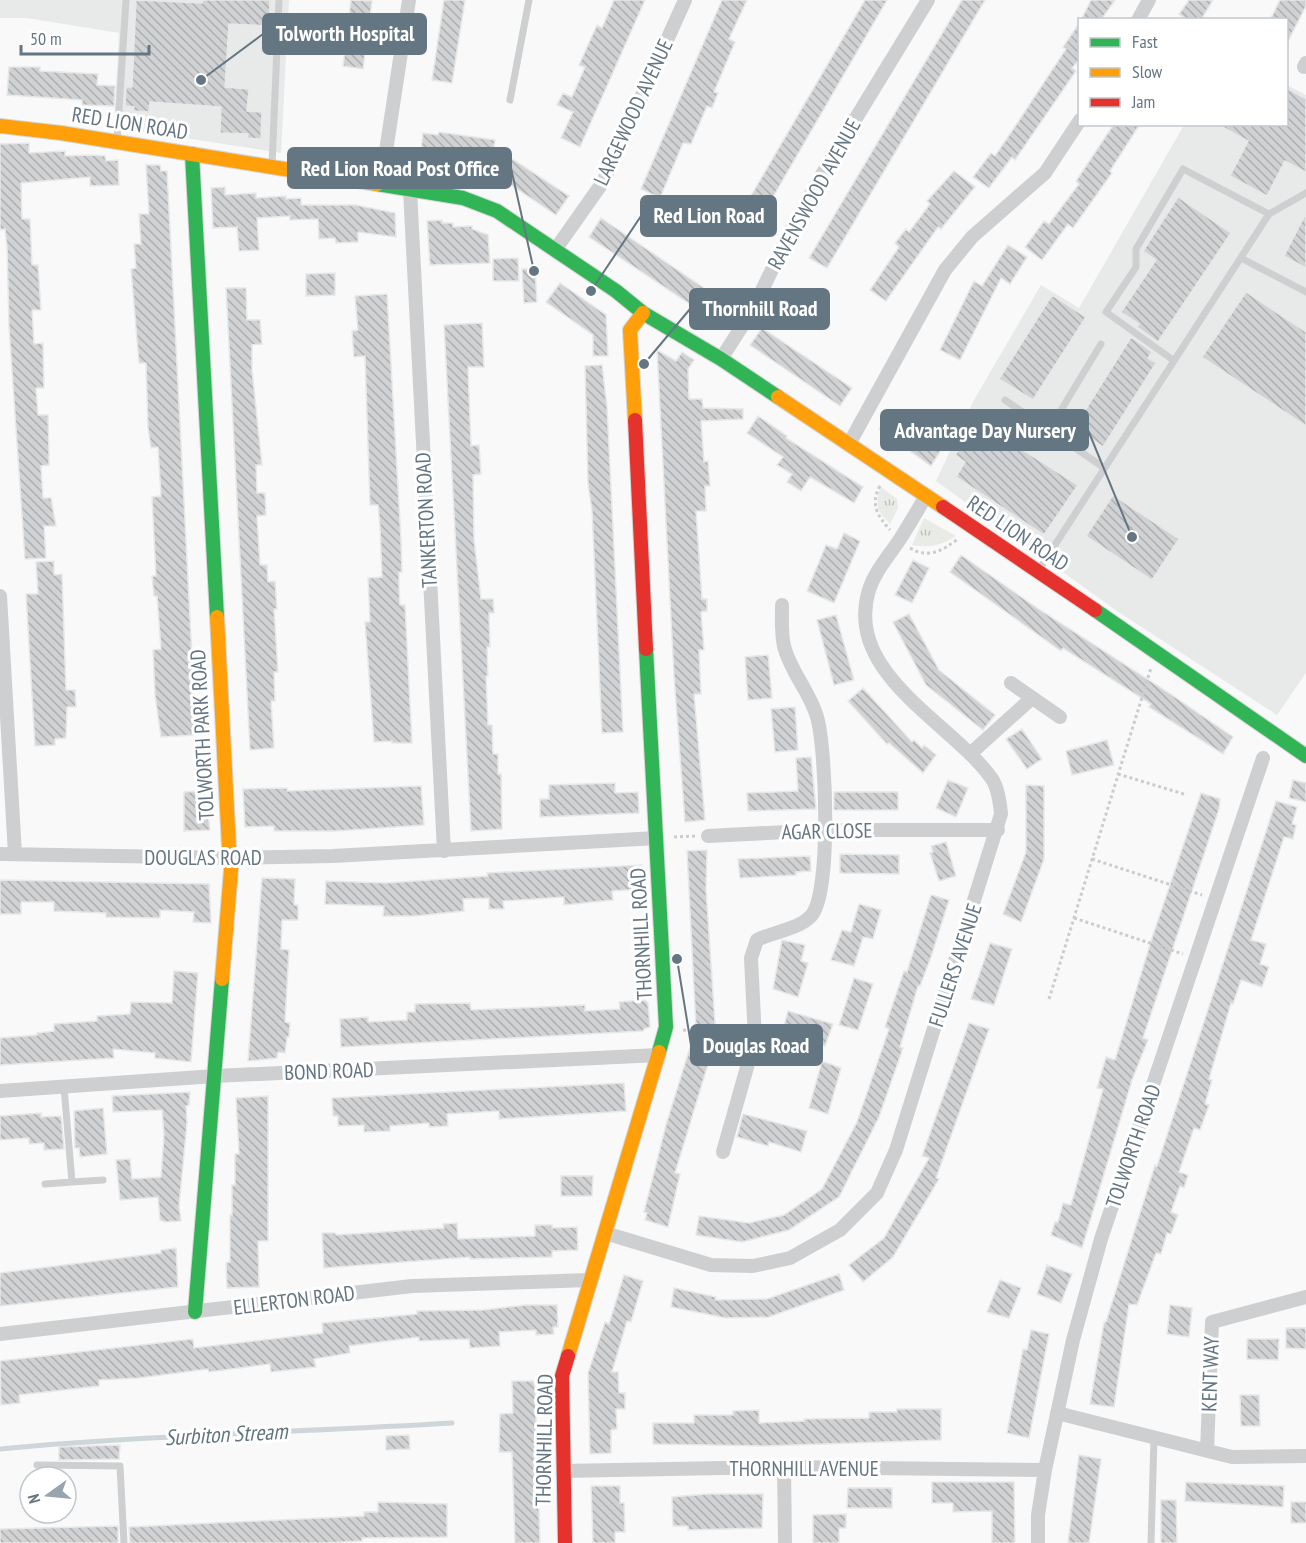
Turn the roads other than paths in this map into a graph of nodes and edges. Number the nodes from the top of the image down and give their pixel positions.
1 (126, 0) edge
2 (279, 0) edge
3 (408, 0) edge
4 (529, 0) edge
5 (685, 0) edge
6 (928, 0) edge
7 (1149, 0) edge
8 (1139, 18) edge
9 (510, 100) dead end
10 (1078, 123) edge
11 (0, 126) edge
12 (117, 142) junction
13 (192, 154) junction
14 (272, 167) junction
15 (381, 184) junction
16 (410, 190) junction
17 (1306, 193) edge
18 (1269, 214) junction
19 (555, 250) junction
20 (1241, 258) junction
21 (1306, 292) edge
22 (643, 313) junction
23 (1101, 344) dead end
24 (722, 360) junction
25 (1173, 360) junction
26 (1005, 400) dead end
27 (1049, 429) junction
28 (849, 444) junction
29 (1103, 467) junction
30 (926, 496) junction
31 (1039, 571) junction
32 (0, 596) edge
33 (782, 605) dead end
34 (1011, 683) dead end
35 (1032, 698) junction
36 (1060, 717) dead end
37 (970, 754) junction
38 (1306, 756) edge
39 (1263, 758) dead end
40 (825, 830) junction
41 (998, 830) junction
42 (708, 836) road end
43 (657, 838) junction
44 (444, 850) junction
45 (0, 854) edge
46 (15, 854) junction
47 (232, 858) junction
48 (658, 1055) junction
49 (214, 1076) junction
50 (64, 1087) junction
51 (0, 1091) edge
52 (723, 1152) dead end
53 (103, 1180) dead end
54 (72, 1182) junction
55 (45, 1184) dead end
56 (605, 1233) junction
57 (590, 1280) junction
58 (1306, 1297) edge
59 (195, 1312) junction
60 (0, 1334) edge
61 (1057, 1413) junction
62 (1154, 1438) junction
63 (1208, 1451) junction
64 (1306, 1456) edge
65 (78, 1466) edge
66 (784, 1467) junction
67 (1045, 1470) junction
68 (563, 1471) junction
69 (124, 1543) edge
70 (565, 1543) edge
71 (785, 1543) edge
72 (1038, 1543) edge
73 (1151, 1543) edge

1 - 12 lane
2 - 14 lane
3 - 15 street
4 - 9 lane
5 - 19 street, LARGEWOOD AVENUE
6 - 24 street, RAVENSWOOD AVENUE
7 - 8 street
10 - 28 street
11 - 12 street, RED LION ROAD
12 - 13 street, RED LION ROAD
13 - 14 street, RED LION ROAD
13 - 47 street, TOLWORTH PARK ROAD
14 - 15 street, RED LION ROAD
15 - 16 street, RED LION ROAD
16 - 19 street, RED LION ROAD
16 - 44 street, TANKERTON ROAD
17 - 18 lane
18 - 20 lane
18 - 25 lane
19 - 22 street, RED LION ROAD
20 - 21 lane
20 - 25 lane
22 - 24 street, RED LION ROAD
22 - 43 street, THORNHILL ROAD
23 - 27 lane
24 - 28 street, RED LION ROAD
25 - 29 lane
26 - 27 lane
27 - 29 lane
28 - 30 street, RED LION ROAD
29 - 31 lane
30 - 31 street, RED LION ROAD
30 - 37 street, FULLERS AVENUE
31 - 38 street, RED LION ROAD
32 - 46 street
33 - 40 street
34 - 35 street
35 - 36 street
35 - 37 street
37 - 41 street, FULLERS AVENUE
39 - 61 street, TOLWORTH ROAD
40 - 41 street, AGAR CLOSE
40 - 42 street, AGAR CLOSE
40 - 52 street
41 - 56 street, FULLERS AVENUE
43 - 44 street, DOUGLAS ROAD
43 - 48 street, THORNHILL ROAD
44 - 47 street, DOUGLAS ROAD
45 - 46 street, DOUGLAS ROAD
46 - 47 street, DOUGLAS ROAD
47 - 49 street, TOLWORTH PARK ROAD
48 - 49 street, BOND ROAD
48 - 56 street, THORNHILL ROAD
49 - 50 street, BOND ROAD
49 - 59 street, TOLWORTH PARK ROAD
50 - 51 street, BOND ROAD
50 - 54 lane
53 - 54 lane
54 - 55 lane
56 - 57 street, THORNHILL ROAD
57 - 59 street, ELLERTON ROAD
57 - 68 street, THORNHILL ROAD
58 - 63 street, KENT WAY
59 - 60 street, ELLERTON ROAD
61 - 62 street
61 - 67 street, TOLWORTH ROAD
62 - 63 street
62 - 73 lane
63 - 64 street
65 - 69 lane
66 - 67 street, THORNHILL AVENUE
66 - 68 street, THORNHILL AVENUE
66 - 71 street
67 - 72 street, TOLWORTH ROAD
68 - 70 street, THORNHILL ROAD

